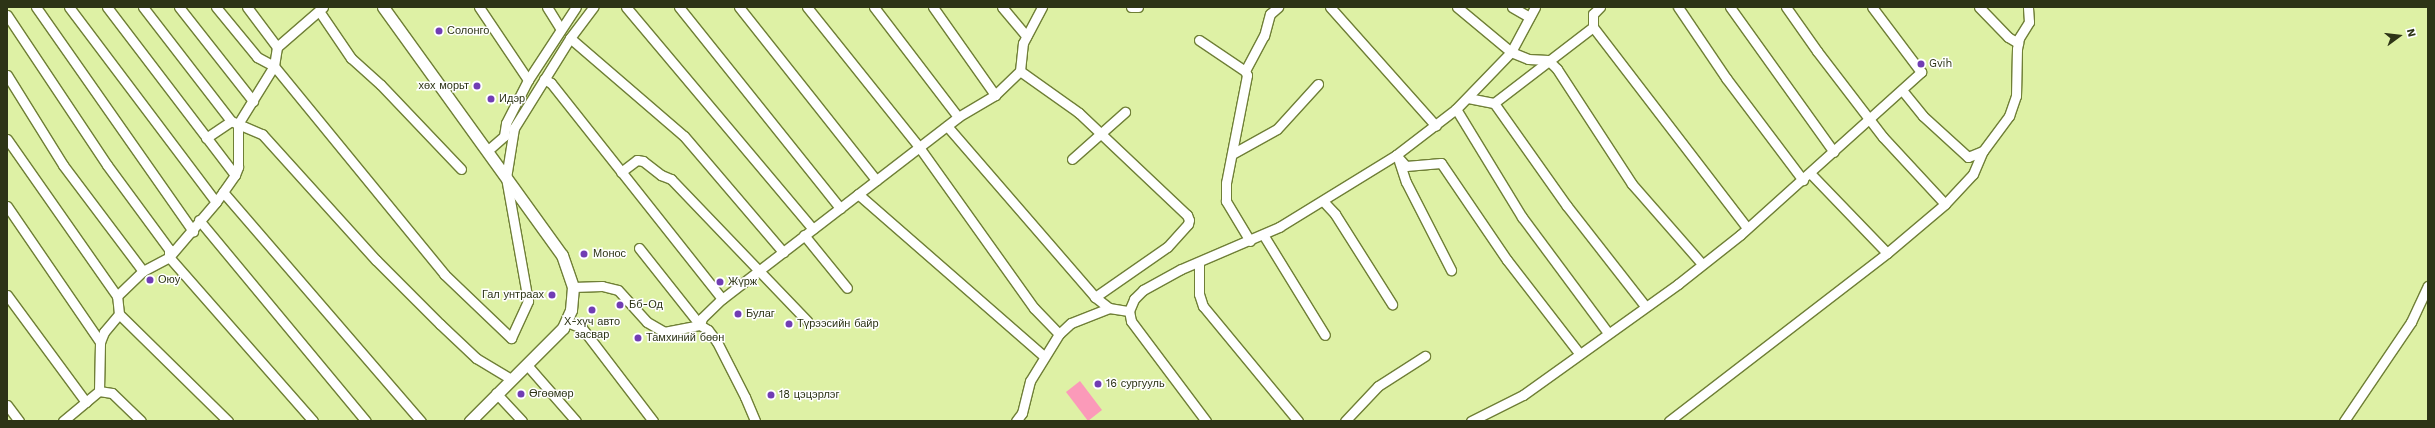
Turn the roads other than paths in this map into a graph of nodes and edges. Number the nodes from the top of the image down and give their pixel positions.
1 (36, 7) edge
2 (69, 7) edge
3 (107, 7) edge
4 (143, 7) edge
5 (179, 7) edge
6 (216, 7) edge
7 (247, 7) edge
8 (383, 7) edge
9 (479, 7) edge
10 (547, 7) edge
11 (576, 7) edge
12 (593, 7) edge
13 (626, 7) edge
14 (679, 7) edge
15 (739, 7) edge
16 (807, 7) edge
17 (874, 7) edge
18 (933, 7) edge
19 (1002, 7) edge
20 (1042, 7) edge
21 (1131, 7) edge
22 (1138, 7) edge
23 (1278, 7) edge
24 (1330, 7) edge
25 (1457, 7) edge
26 (1512, 7) edge
27 (1535, 7) edge
28 (1600, 7) edge
29 (1678, 7) edge
30 (1730, 7) edge
31 (1786, 7) edge
32 (1872, 7) edge
33 (1979, 7) edge
34 (2028, 7) edge
35 (321, 9) edge
36 (7, 14) edge
37 (1529, 17) junction
38 (1593, 27) junction
39 (561, 29) junction
40 (1026, 36) junction
41 (570, 38) junction
42 (1199, 40) dead end
43 (2018, 43) junction
44 (277, 47) junction
45 (1511, 52) junction
46 (1548, 60) junction
47 (274, 66) junction
48 (1020, 71) junction
49 (1245, 71) junction
50 (7, 75) edge
51 (544, 79) junction
52 (528, 80) junction
53 (1318, 84) dead end
54 (1902, 90) junction
55 (995, 95) junction
56 (1468, 98) junction
57 (253, 100) junction
58 (1494, 103) junction
59 (1456, 110) junction
60 (1125, 112) dead end
61 (958, 117) junction
62 (1871, 119) junction
63 (234, 123) junction
64 (947, 126) junction
65 (1436, 126) junction
66 (1102, 133) junction
67 (206, 138) junction
68 (7, 139) edge
69 (919, 147) junction
70 (487, 151) junction
71 (1983, 151) junction
72 (1834, 152) junction
73 (1232, 154) junction
74 (1396, 155) junction
75 (1072, 160) dead end
76 (461, 169) dead end
77 (621, 172) junction
78 (235, 175) junction
79 (1806, 177) junction
80 (506, 178) junction
81 (876, 180) junction
82 (223, 192) junction
83 (858, 194) junction
84 (1323, 201) junction
85 (216, 202) junction
86 (1945, 204) junction
87 (7, 206) edge
88 (840, 208) junction
89 (199, 220) junction
90 (1747, 228) junction
91 (813, 229) junction
92 (193, 231) junction
93 (804, 235) junction
94 (1264, 236) junction
95 (1250, 241) junction
96 (639, 248) dead end
97 (783, 252) junction
98 (1887, 253) junction
99 (169, 257) junction
100 (1199, 263) junction
101 (1702, 264) junction
102 (1451, 270) dead end
103 (143, 271) junction
104 (757, 272) junction
105 (2428, 286) edge
106 (573, 287) junction
107 (847, 288) dead end
108 (7, 295) edge
109 (117, 296) junction
110 (1095, 297) junction
111 (722, 299) junction
112 (1392, 304) dead end
113 (1646, 306) junction
114 (1109, 308) junction
115 (1129, 310) junction
116 (120, 314) junction
117 (807, 321) dead end
118 (567, 322) junction
119 (700, 325) junction
120 (1608, 333) junction
121 (1059, 334) junction
122 (1325, 335) dead end
123 (100, 342) junction
124 (1579, 353) junction
125 (1044, 356) junction
126 (1424, 356) dead end
127 (527, 365) junction
128 (511, 379) junction
129 (100, 391) junction
130 (496, 393) junction
131 (86, 402) junction
132 (7, 405) edge
133 (19, 421) edge
134 (63, 421) edge
135 (141, 421) edge
136 (228, 421) edge
137 (313, 421) edge
138 (366, 421) edge
139 (421, 421) edge
140 (470, 421) edge
141 (522, 421) edge
142 (576, 421) edge
143 (653, 421) edge
144 (755, 421) edge
145 (1016, 421) edge
146 (1206, 421) edge
147 (1298, 421) edge
148 (1345, 421) edge
149 (1471, 421) edge
150 (1669, 421) edge
151 (2344, 421) edge

1 - 92 street
2 - 85 street
3 - 67 street
4 - 63 street
5 - 57 street
6 - 47 street
7 - 44 street
8 - 70 main road
9 - 52 street
10 - 39 street
11 - 39 street
12 - 41 street
13 - 91 street
14 - 88 street
15 - 81 street
16 - 69 street
17 - 61 street
18 - 55 street
19 - 40 street
20 - 40 street
21 - 22 street
23 - 49 street
24 - 65 street
25 - 45 street
26 - 37 street
27 - 37 street
28 - 38 street
29 - 79 street
30 - 72 street
31 - 62 street
32 - 54 street
33 - 43 street
34 - 43 street
35 - 44 street
35 - 76 street
36 - 99 street
37 - 45 street
38 - 46 street
38 - 90 street
39 - 52 street
40 - 48 street
41 - 51 street
41 - 97 street
42 - 49 street
43 - 71 street
44 - 47 street
45 - 46 street
45 - 56 street
46 - 58 street
46 - 101 street
47 - 57 street
47 - 80 street
48 - 55 street
48 - 66 street
49 - 73 street
50 - 103 street
51 - 77 street
51 - 80 street
52 - 70 street
53 - 73 street
54 - 62 street
54 - 71 street
55 - 61 street
56 - 58 street
56 - 59 street
57 - 63 street
58 - 113 street
59 - 65 street
59 - 120 street
60 - 66 street
61 - 64 street
62 - 72 street
62 - 86 street
63 - 67 street
63 - 78 street
63 - 128 street
64 - 69 street
64 - 110 street
65 - 74 street
66 - 75 street
66 - 110 street
67 - 78 street
68 - 109 street
69 - 81 street
69 - 121 street
70 - 80 main road
71 - 86 street
72 - 79 street
73 - 95 street
74 - 84 street
74 - 102 street
74 - 124 street
77 - 104 street
77 - 111 street
78 - 82 street
79 - 90 street
79 - 98 street
80 - 106 main road
81 - 83 street
82 - 85 street
82 - 139 street
83 - 88 street
83 - 125 street
84 - 94 street
84 - 112 street
85 - 89 street
86 - 98 street
87 - 123 street
88 - 91 street
89 - 92 street
89 - 138 street
90 - 101 street
91 - 93 street
92 - 99 street
93 - 97 street
93 - 107 street
94 - 95 street
94 - 122 street
95 - 100 street
96 - 119 street
97 - 104 street
98 - 150 street
99 - 103 street
99 - 137 street
100 - 115 street
100 - 147 street
101 - 113 street
103 - 109 street
104 - 111 street
104 - 117 street
105 - 151 street
106 - 118 main road
106 - 119 street
108 - 131 street
109 - 116 street
110 - 114 street
111 - 119 street
113 - 120 street
114 - 115 street
114 - 121 street
115 - 146 street
116 - 123 street
116 - 136 street
118 - 127 main road
118 - 143 street
119 - 144 street
120 - 124 street
121 - 125 street
123 - 129 street
124 - 149 street
125 - 145 street
126 - 148 street
127 - 128 main road
127 - 142 street
128 - 130 main road
129 - 131 street
129 - 135 street
130 - 140 main road
130 - 141 street
131 - 134 street
132 - 133 street

